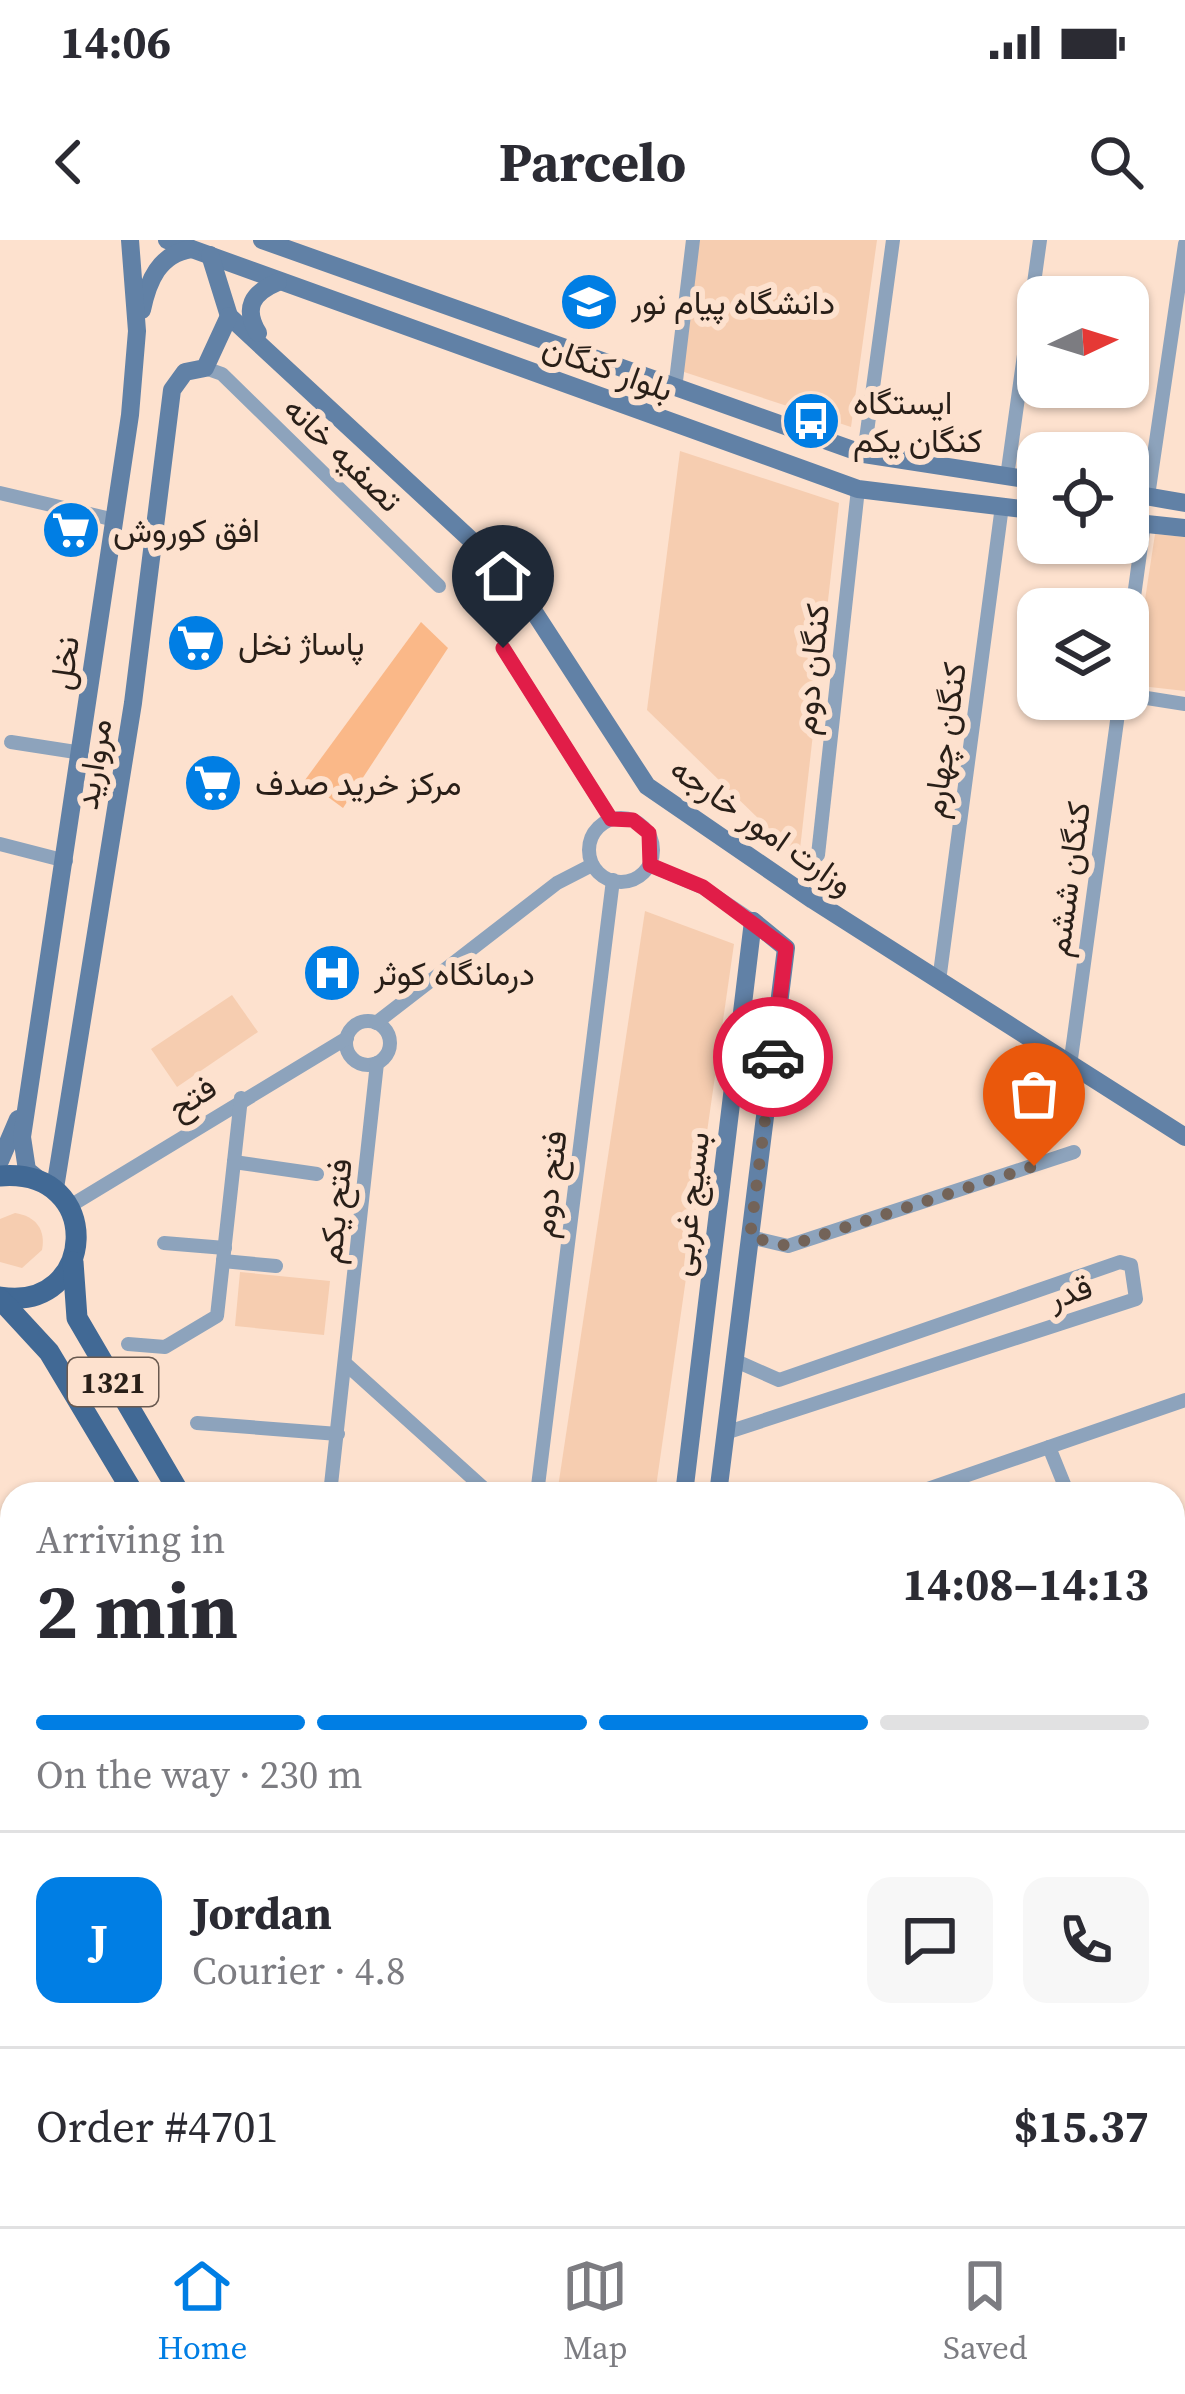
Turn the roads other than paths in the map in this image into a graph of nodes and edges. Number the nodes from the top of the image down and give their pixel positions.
1 (130, 240) edge
2 (167, 240) edge
3 (262, 240) edge
4 (693, 240) edge
5 (893, 240) edge
6 (1040, 240) edge
7 (1185, 244) edge
8 (200, 252) junction
9 (359, 275) junction
10 (278, 282) junction
11 (344, 305) junction
12 (230, 316) junction
13 (137, 331) junction
14 (263, 343) junction
15 (1177, 357) edge
16 (205, 368) junction
17 (675, 389) junction
18 (864, 454) junction
19 (1149, 456) edge
20 (1007, 477) junction
21 (1017, 478) edge
22 (858, 489) junction
23 (0, 493) edge
24 (1149, 497) edge
25 (1185, 503) edge
26 (1002, 506) junction
27 (1017, 508) edge
28 (115, 520) junction
29 (1149, 524) edge
30 (1185, 528) edge
31 (439, 586) dead end
32 (503, 648) dead end
33 (1149, 698) edge
34 (1185, 704) edge
35 (1117, 720) edge
36 (11, 742) dead end
37 (82, 753) junction
38 (611, 819) junction
39 (0, 844) edge
40 (818, 855) dead end
41 (66, 861) junction
42 (592, 865) junction
43 (650, 865) junction
44 (613, 880) junction
45 (753, 922) junction
46 (939, 981) junction
47 (376, 1023) junction
48 (346, 1038) junction
49 (377, 1063) junction
50 (1070, 1066) junction
51 (29, 1093) junction
52 (241, 1098) junction
53 (1185, 1137) edge
54 (1074, 1152) dead end
55 (0, 1161) edge
56 (234, 1162) junction
57 (317, 1174) dead end
58 (0, 1176) edge
59 (46, 1184) junction
60 (70, 1206) junction
61 (750, 1237) junction
62 (164, 1243) dead end
63 (224, 1254) junction
64 (73, 1262) junction
65 (276, 1265) dead end
66 (0, 1298) edge
67 (128, 1344) dead end
68 (736, 1361) junction
69 (347, 1365) junction
70 (1185, 1400) edge
71 (197, 1423) dead end
72 (725, 1433) junction
73 (338, 1434) junction
74 (1048, 1447) junction
75 (127, 1482) edge
76 (173, 1482) edge
77 (332, 1482) edge
78 (477, 1482) edge
79 (538, 1482) edge
80 (685, 1482) edge
81 (719, 1482) edge
82 (947, 1482) edge
83 (1063, 1482) edge

1 - 13 main road, نخل
2 - 8 main road, بلوار کنگان
3 - 9 main road, بلوار کنگان
4 - 17 street
5 - 18 street
6 - 20 street
7 - 15 street
8 - 10 main road, بلوار کنگان
8 - 12 main road
8 - 13 main road
9 - 11 main road
9 - 17 main road, بلوار کنگان
10 - 11 main road, بلوار کنگان
10 - 14 main road
11 - 22 main road, بلوار کنگان
12 - 14 main road, وزارت امور خارجه
12 - 16 main road, مروارید
13 - 28 main road, نخل
14 - 46 main road, وزارت امور خارجه
15 - 19 street
16 - 31 street, تصفیه خانه
16 - 59 main road, مروارید
17 - 18 main road, بلوار کنگان
18 - 20 main road, بلوار کنگان
18 - 22 main road
20 - 21 main road, بلوار کنگان
22 - 26 main road, بلوار کنگان
22 - 40 street, کنگان دوم
23 - 28 street
24 - 25 main road
26 - 27 main road, بلوار کنگان
26 - 46 street, کنگان چهارم
28 - 37 main road, نخل
29 - 30 main road
32 - 38 street
33 - 34 street
35 - 50 street, کنگان ششم
36 - 37 street
37 - 41 main road, نخل
38 - 42 street
38 - 43 street
39 - 41 street
41 - 51 main road, نخل
42 - 44 street
42 - 47 street
43 - 44 street
43 - 45 street
44 - 79 street, فتح دوم
45 - 61 main road, بسیج غربی
45 - 80 main road, بسیج غربی
46 - 50 main road, وزارت امور خارجه
47 - 48 street
47 - 49 street
48 - 49 street
48 - 52 street, فتح
49 - 69 street, فتح یکم
50 - 53 main road, وزارت امور خارجه
51 - 55 main road
51 - 59 main road
52 - 56 street
52 - 60 street, فتح
54 - 61 street
56 - 57 street
56 - 63 street
58 - 59 main road
59 - 60 main road
60 - 64 main road
61 - 68 main road, بسیج غربی
62 - 63 street
63 - 65 street
63 - 67 street
64 - 66 main road
64 - 76 main road, 1321
66 - 75 main road, 1321
68 - 72 main road, بسیج غربی
68 - 72 street, قدر
69 - 73 street, فتح یکم
69 - 78 street
70 - 74 street
71 - 73 street
72 - 81 main road, بسیج غربی
73 - 77 street, فتح یکم
74 - 82 street
74 - 83 street

